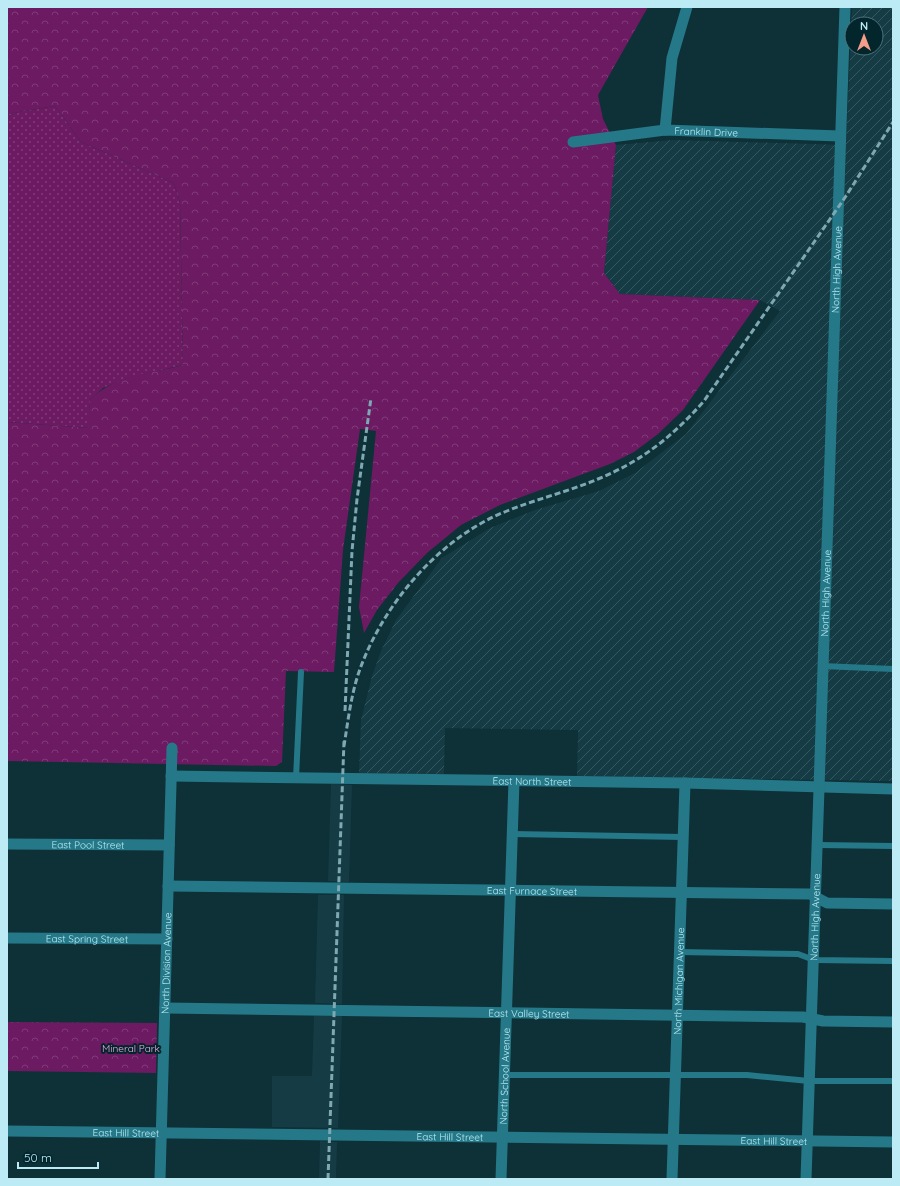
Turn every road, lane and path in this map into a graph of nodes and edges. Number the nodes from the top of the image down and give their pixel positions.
1 (687, 7) edge
2 (845, 7) edge
3 (665, 130) junction
4 (840, 136) junction
5 (574, 142) dead end
6 (822, 666) junction
7 (893, 669) edge
8 (301, 672) dead end
9 (172, 748) dead end
10 (171, 776) junction
11 (296, 778) junction
12 (514, 781) junction
13 (685, 783) junction
14 (820, 788) junction
15 (893, 789) edge
16 (512, 834) junction
17 (683, 837) junction
18 (7, 844) edge
19 (169, 845) junction
20 (818, 845) junction
21 (893, 846) edge
22 (168, 886) junction
23 (511, 889) junction
24 (681, 892) junction
25 (816, 898) junction
26 (893, 904) edge
27 (7, 938) edge
28 (167, 940) junction
29 (680, 952) junction
30 (814, 960) junction
31 (893, 961) edge
32 (165, 1008) junction
33 (507, 1013) junction
34 (678, 1015) junction
35 (812, 1019) junction
36 (893, 1022) edge
37 (504, 1075) junction
38 (676, 1076) junction
39 (809, 1081) junction
40 (893, 1081) edge
41 (7, 1132) edge
42 (161, 1132) junction
43 (502, 1137) junction
44 (674, 1139) junction
45 (807, 1141) junction
46 (893, 1142) edge
47 (160, 1179) edge
48 (501, 1179) edge
49 (672, 1179) edge
50 (806, 1179) edge

1 - 3 street
2 - 4 street, North High Avenue
3 - 4 street, Franklin Drive
3 - 5 street, Franklin Drive
4 - 6 street, North High Avenue
6 - 7 lane
6 - 14 street, North High Avenue
8 - 11 lane
9 - 10 street, North Division Avenue
10 - 11 street, East North Street
10 - 19 street, North Division Avenue
11 - 12 street, East North Street
12 - 13 street, East North Street
12 - 16 street, North School Avenue
13 - 14 street, East North Street
13 - 17 street, North Michigan Avenue
14 - 15 street, East North Street
14 - 20 street, North High Avenue
16 - 17 lane
16 - 23 street, North School Avenue
17 - 24 street, North Michigan Avenue
18 - 19 street, East Pool Street
19 - 22 street, North Division Avenue
20 - 21 lane
20 - 25 street, North High Avenue
22 - 23 street, East Furnace Street
22 - 28 street, North Division Avenue
23 - 24 street, East Furnace Street
23 - 33 street, North School Avenue
24 - 25 street, East Furnace Street
24 - 29 street, North Michigan Avenue
25 - 26 street, East Furnace Street
25 - 30 street, North High Avenue
27 - 28 street, East Spring Street
28 - 32 street, North Division Avenue
29 - 30 lane
29 - 34 street, North Michigan Avenue
30 - 31 lane
30 - 35 street, North High Avenue
32 - 33 street, East Valley Street
32 - 42 street, North Division Avenue
33 - 34 street, East Valley Street
33 - 37 street, North School Avenue
34 - 35 street, East Valley Street
34 - 38 street, North Michigan Avenue
35 - 36 street, East Valley Street
35 - 39 street, North High Avenue
37 - 38 lane
37 - 43 street, North School Avenue
38 - 39 lane
38 - 44 street, North Michigan Avenue
39 - 40 lane
39 - 45 street, North High Avenue
41 - 42 street, East Hill Street
42 - 43 street, East Hill Street
42 - 47 street, North Division Avenue
43 - 44 street, East Hill Street
43 - 48 street, North School Avenue
44 - 45 street, East Hill Street
44 - 49 street, North Michigan Avenue
45 - 46 street, East Hill Street
45 - 50 street, North High Avenue

